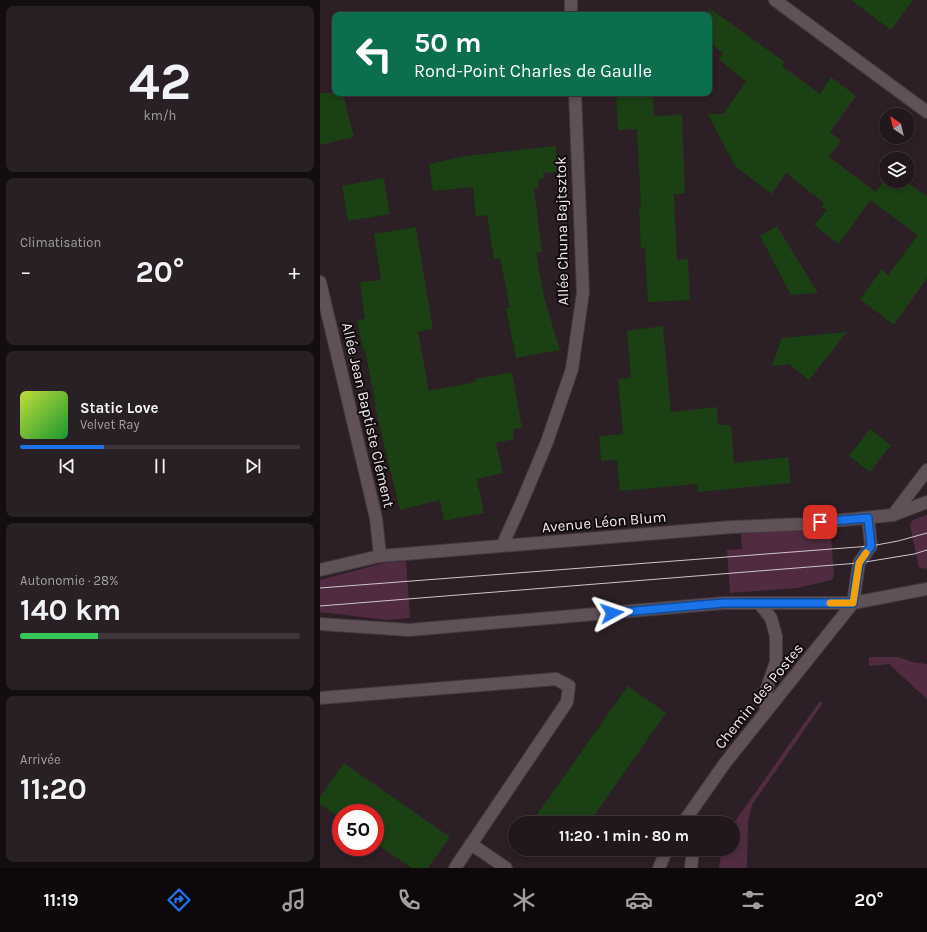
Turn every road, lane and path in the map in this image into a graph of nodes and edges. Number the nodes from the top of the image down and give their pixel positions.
1 (571, 0) edge
2 (775, 0) edge
3 (571, 12) edge
4 (575, 96) edge
5 (927, 112) edge
6 (320, 282) edge
7 (927, 470) edge
8 (927, 502) edge
9 (893, 515) junction
10 (868, 518) junction
11 (502, 546) junction
12 (380, 556) junction
13 (320, 570) edge
14 (927, 589) edge
15 (759, 603) junction
16 (853, 603) junction
17 (320, 624) edge
18 (320, 698) edge
19 (766, 712) junction
20 (693, 816) edge
21 (471, 844) junction
22 (664, 856) edge
23 (692, 856) edge
24 (455, 868) edge
25 (506, 868) edge
26 (659, 868) edge
27 (690, 868) edge

1 - 3 street
2 - 5 street
4 - 11 street, Allée Chuna Bajtsztok
6 - 12 street, Allée Jean Baptiste Clément
7 - 9 street
8 - 9 street, Avenue Léon Blum
9 - 10 street, Avenue Léon Blum
10 - 11 street, Avenue Léon Blum
10 - 16 street
11 - 12 street, Avenue Léon Blum
12 - 13 street, Avenue Léon Blum
14 - 16 street
15 - 16 street
15 - 17 street
15 - 19 street
16 - 19 street, Chemin des Postes
18 - 21 street
19 - 20 street, Chemin des Postes
21 - 24 street
21 - 25 street
22 - 26 street
23 - 27 street

